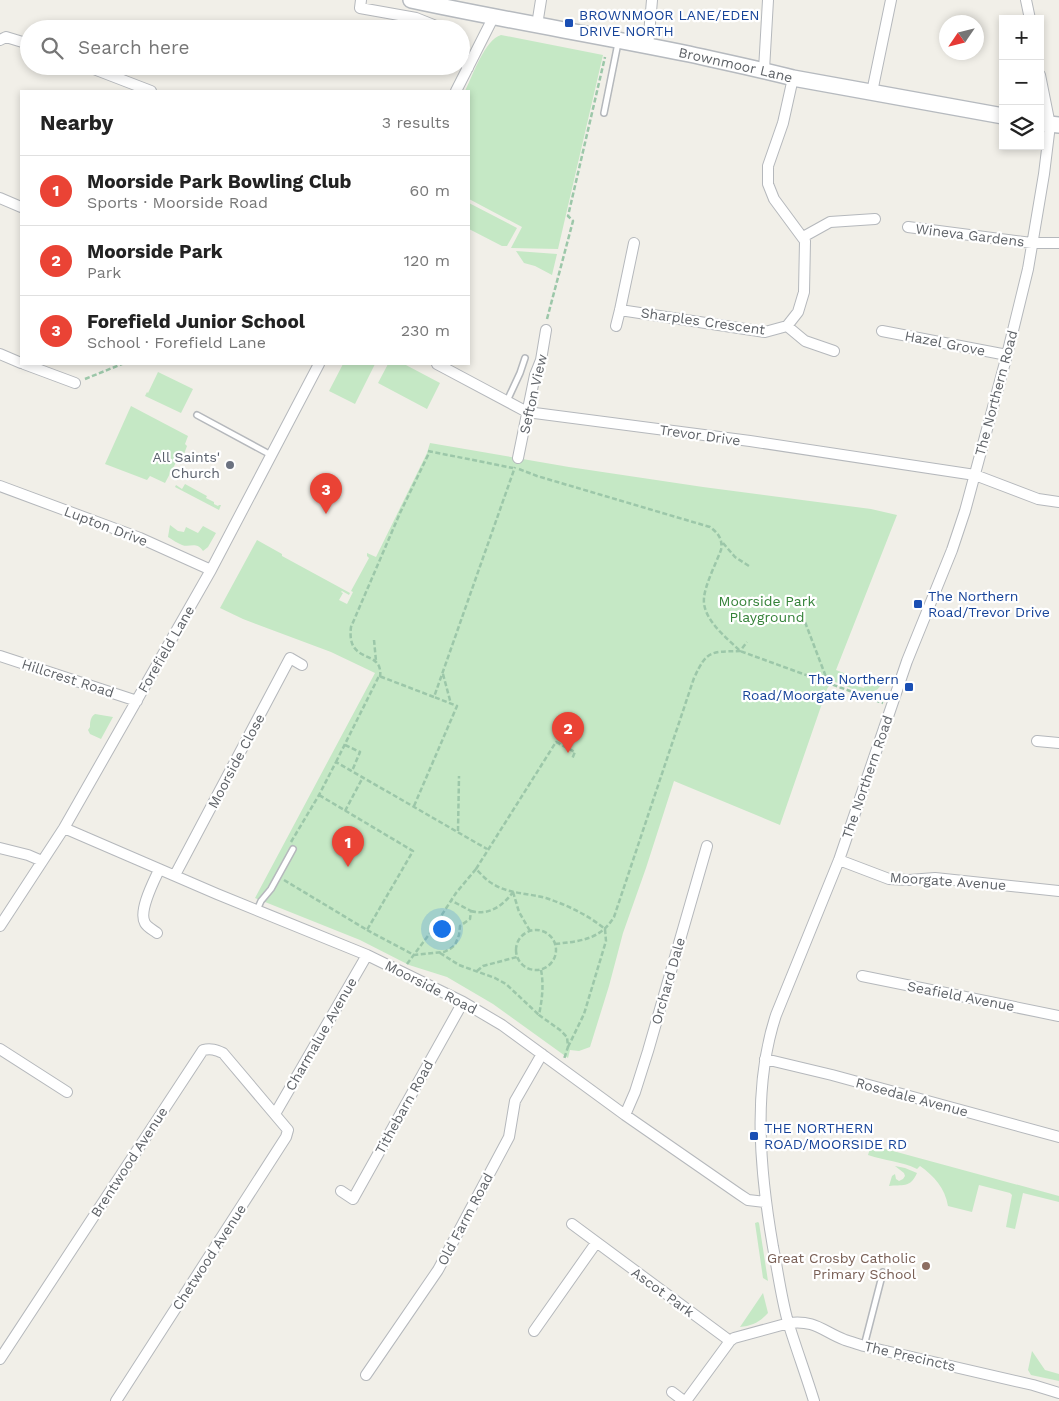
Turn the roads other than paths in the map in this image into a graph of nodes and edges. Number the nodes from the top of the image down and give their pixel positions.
1 (361, 0) edge
2 (541, 0) edge
3 (652, 0) edge
4 (768, 0) edge
5 (891, 0) edge
6 (1026, 0) edge
7 (419, 1) edge
8 (1029, 15) edge
9 (494, 16) junction
10 (421, 20) edge
11 (537, 25) junction
12 (0, 40) edge
13 (618, 40) junction
14 (20, 41) edge
15 (648, 46) junction
16 (470, 64) edge
17 (764, 70) junction
18 (109, 75) edge
19 (464, 75) edge
20 (793, 78) junction
21 (148, 90) edge
22 (457, 90) edge
23 (872, 92) junction
24 (1044, 95) edge
25 (604, 112) dead end
26 (999, 115) edge
27 (1050, 124) edge
28 (0, 198) edge
29 (20, 207) edge
30 (875, 219) dead end
31 (908, 227) dead end
32 (803, 237) junction
33 (1059, 242) edge
34 (634, 243) dead end
35 (1032, 243) junction
36 (620, 310) junction
37 (616, 326) dead end
38 (787, 326) junction
39 (546, 330) road end
40 (882, 331) dead end
41 (834, 351) dead end
42 (0, 354) edge
43 (1007, 355) junction
44 (525, 358) dead end
45 (20, 362) edge
46 (28, 365) edge
47 (318, 365) edge
48 (438, 365) edge
49 (75, 383) road end
50 (507, 401) junction
51 (527, 412) junction
52 (197, 415) dead end
53 (272, 455) junction
54 (516, 463) road end
55 (975, 475) junction
56 (0, 486) edge
57 (1059, 502) edge
58 (211, 570) junction
59 (0, 656) edge
60 (302, 664) dead end
61 (137, 701) junction
62 (1037, 741) dead end
63 (1059, 743) edge
64 (64, 828) junction
65 (707, 846) dead end
66 (0, 848) edge
67 (293, 849) road end
68 (839, 860) junction
69 (42, 861) junction
70 (160, 870) junction
71 (175, 875) junction
72 (1059, 891) edge
73 (257, 910) junction
74 (0, 926) edge
75 (157, 933) dead end
76 (367, 955) junction
77 (862, 976) dead end
78 (463, 1002) junction
79 (1059, 1016) edge
80 (0, 1049) edge
81 (542, 1054) junction
82 (765, 1059) junction
83 (67, 1092) dead end
84 (275, 1114) junction
85 (625, 1115) junction
86 (1059, 1137) edge
87 (341, 1191) dead end
88 (766, 1202) junction
89 (572, 1224) dead end
90 (596, 1243) junction
91 (883, 1272) dead end
92 (789, 1323) junction
93 (534, 1332) dead end
94 (730, 1341) junction
95 (864, 1346) junction
96 (0, 1359) edge
97 (366, 1375) dead end
98 (672, 1392) dead end
99 (1059, 1393) edge
100 (116, 1401) edge
101 (685, 1401) edge
102 (814, 1401) edge

1 - 10 street
2 - 11 street
3 - 15 street
4 - 17 street
5 - 23 street
6 - 8 street
7 - 9 street, Brownmoor Lane
9 - 11 street, Brownmoor Lane
9 - 16 street
11 - 13 street, Brownmoor Lane
12 - 14 street
13 - 15 street, Brownmoor Lane
13 - 25 lane
15 - 17 street, Brownmoor Lane
17 - 20 street, Brownmoor Lane
18 - 21 street
19 - 22 street
20 - 23 street, Brownmoor Lane
20 - 32 street
23 - 26 street, Brownmoor Lane
24 - 27 street, The Northern Road
27 - 35 street, The Northern Road
28 - 29 street
30 - 32 street
31 - 35 street, Wineva Gardens
32 - 38 street
33 - 35 street, Wineva Gardens
34 - 36 street
35 - 43 street, The Northern Road
36 - 37 street
36 - 38 street, Sharples Crescent
38 - 41 street
39 - 51 street, Sefton View
40 - 43 street, Hazel Grove
42 - 45 street
43 - 55 street, The Northern Road
44 - 50 lane
46 - 49 street
47 - 53 street, Forefield Lane
48 - 50 street, Trevor Drive
50 - 51 street, Trevor Drive
51 - 54 street, Sefton View
51 - 55 street, Trevor Drive
52 - 53 lane
53 - 58 street, Forefield Lane
55 - 57 street, Trevor Drive
55 - 68 street, The Northern Road
56 - 58 street, Lupton Drive
58 - 61 street, Forefield Lane
59 - 61 street, Hillcrest Road
60 - 71 street, Moorside Close
61 - 64 street, Forefield Lane
62 - 63 street
64 - 69 street, Forefield Lane
64 - 70 street, Moorside Road
65 - 85 street, Orchard Dale
66 - 69 street
67 - 73 lane
68 - 72 street, Moorgate Avenue
68 - 82 street, The Northern Road
69 - 74 street, Forefield Lane
70 - 71 street, Moorside Road
70 - 75 street
71 - 73 street, Moorside Road
73 - 76 street, Moorside Road
76 - 78 street, Moorside Road
76 - 84 street, Charmalue Avenue
77 - 79 street, Seafield Avenue
78 - 81 street, Moorside Road
78 - 87 street, Tithebarn Road
80 - 83 street
81 - 85 street, Moorside Road
81 - 97 street, Old Farm Road
82 - 86 street, Rosedale Avenue
82 - 88 street, The Northern Road
84 - 96 street, Brentwood Avenue
84 - 100 street, Chetwood Avenue
85 - 88 street, Moorside Road
88 - 92 street, The Northern Road
89 - 90 street, Ascot Park
90 - 93 street
90 - 94 street, Ascot Park
91 - 95 lane
92 - 94 street
92 - 95 street, The Precincts
92 - 102 street, The Northern Road
94 - 101 street
95 - 99 street, The Precincts
98 - 101 street

